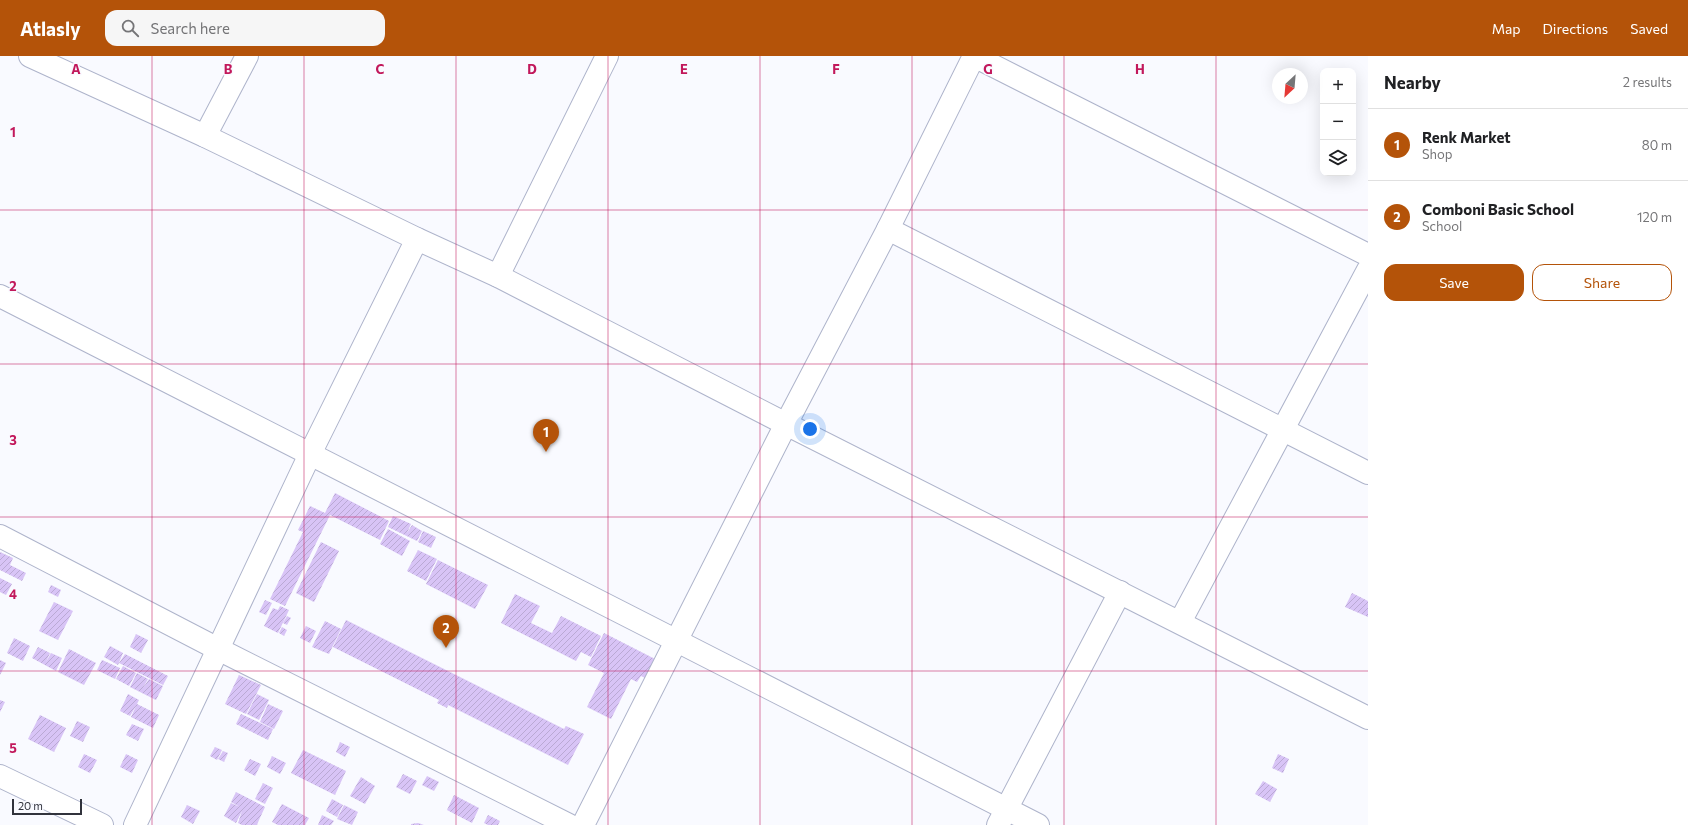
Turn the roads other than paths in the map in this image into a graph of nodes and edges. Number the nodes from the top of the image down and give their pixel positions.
1 (30, 56) edge
2 (247, 56) edge
3 (607, 56) edge
4 (974, 56) edge
5 (205, 136) junction
6 (888, 229) junction
7 (417, 239) junction
8 (1368, 255) edge
9 (1368, 270) edge
10 (498, 276) junction
11 (0, 296) edge
12 (786, 424) junction
13 (1284, 430) junction
14 (310, 452) junction
15 (1368, 473) edge
16 (0, 536) edge
17 (1120, 592) junction
18 (1180, 622) junction
19 (675, 640) junction
20 (218, 649) junction
21 (1368, 718) edge
22 (0, 776) edge
23 (1002, 817) edge
24 (102, 825) edge
25 (135, 825) edge
26 (569, 825) edge
27 (583, 825) edge
28 (1038, 825) edge

1 - 5 street
2 - 5 street
3 - 10 street
4 - 6 street
4 - 8 street
5 - 7 street
6 - 12 street
6 - 13 street
7 - 10 street
7 - 14 street
9 - 13 street
10 - 12 street
11 - 14 street
12 - 17 street
12 - 19 street
13 - 15 street
13 - 18 street
14 - 19 street
14 - 20 street
16 - 20 street
17 - 18 street
17 - 23 street
18 - 21 street
19 - 23 street
19 - 27 street
20 - 25 street
20 - 26 street
22 - 24 street
23 - 28 street

